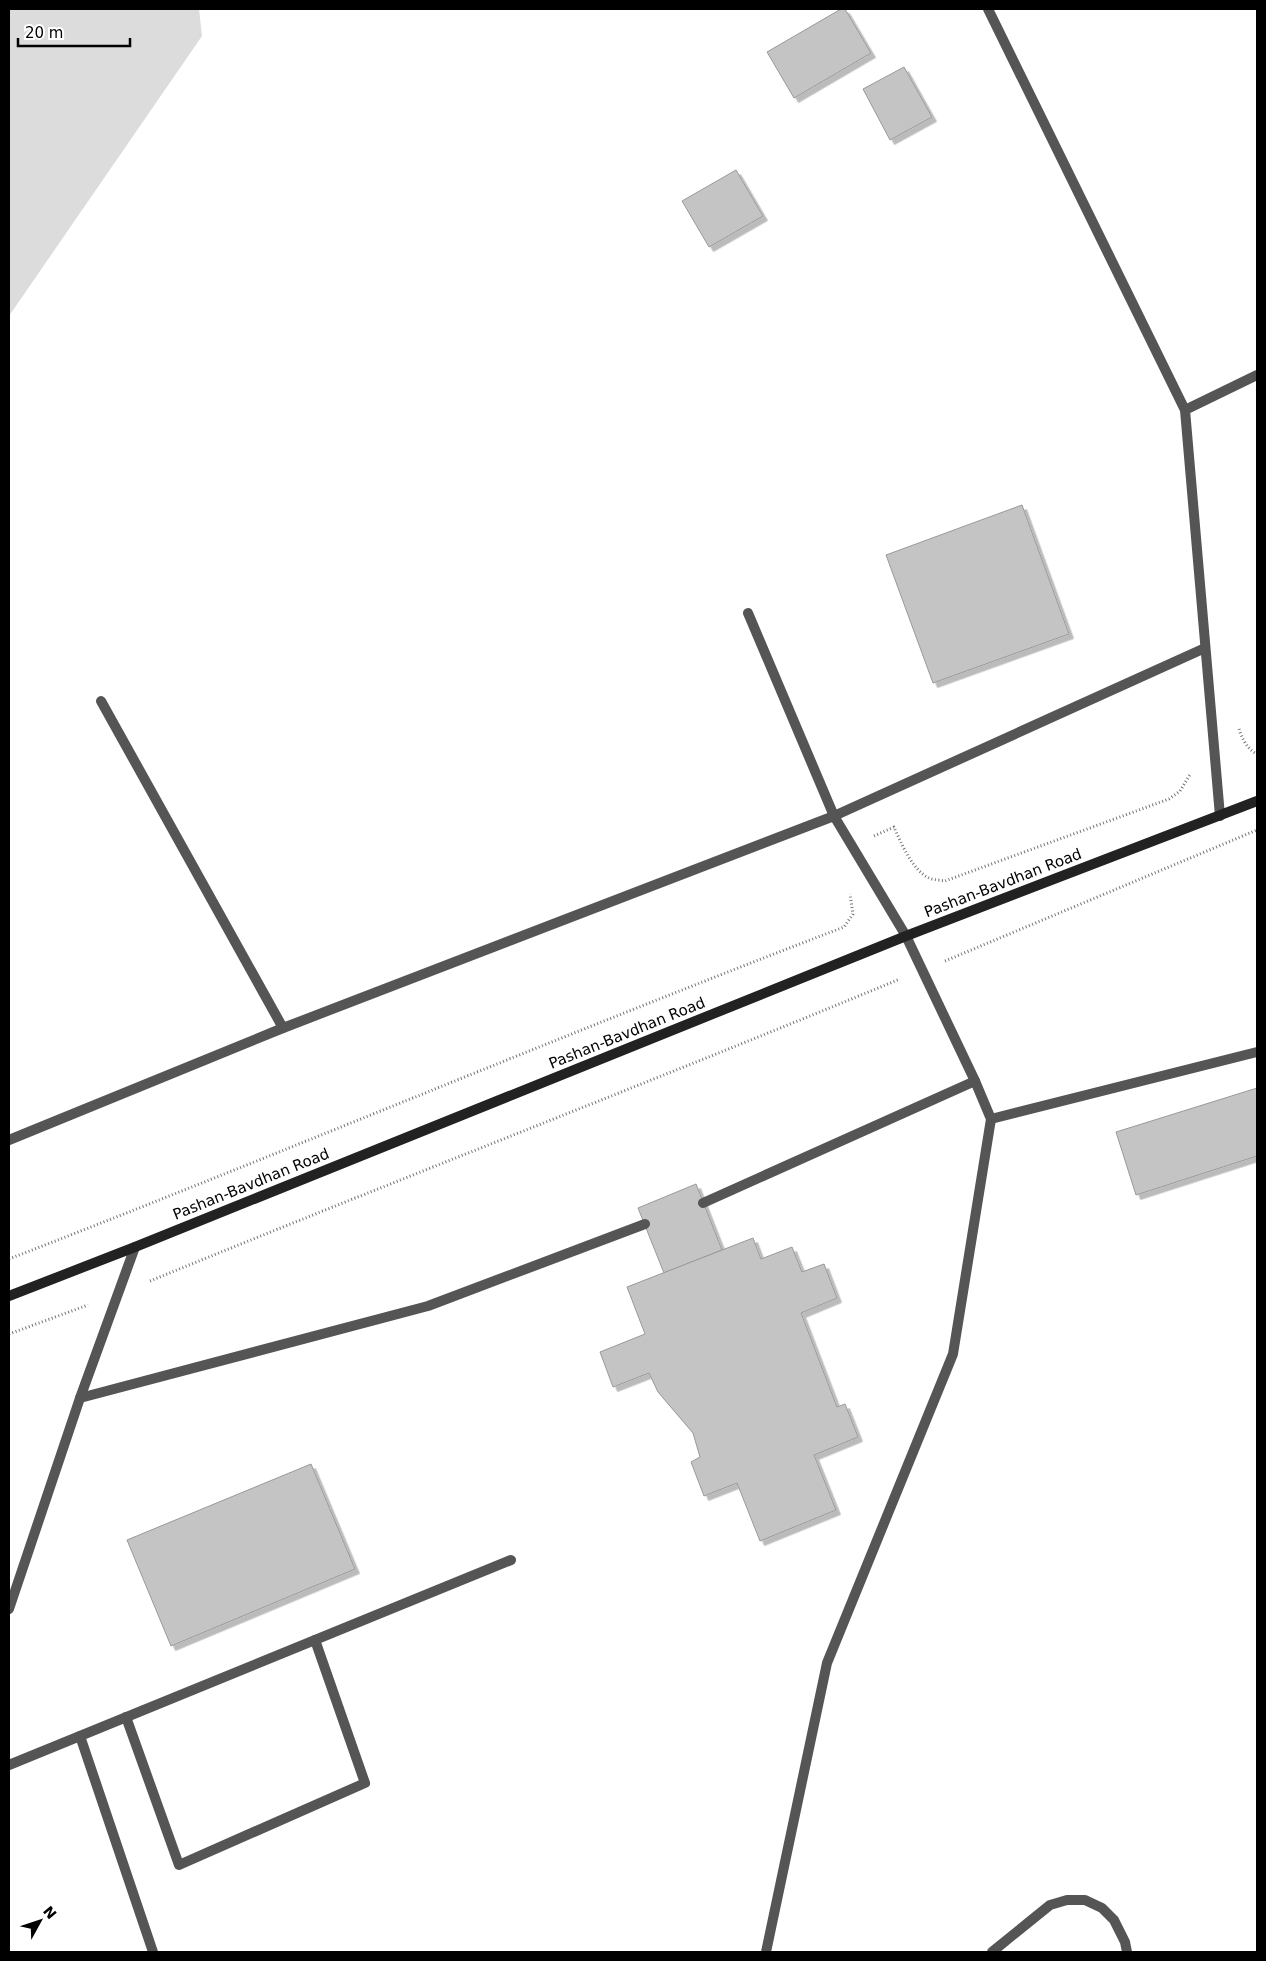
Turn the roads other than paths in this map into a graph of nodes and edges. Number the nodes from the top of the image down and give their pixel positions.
1 (988, 9) edge
2 (1257, 375) edge
3 (1186, 410) junction
4 (748, 613) dead end
5 (1204, 648) junction
6 (101, 701) dead end
7 (1257, 801) edge
8 (834, 816) junction
9 (1220, 816) junction
10 (906, 936) junction
11 (283, 1028) junction
12 (1257, 1052) edge
13 (975, 1081) junction
14 (991, 1119) junction
15 (9, 1140) edge
16 (704, 1203) dead end
17 (645, 1224) dead end
18 (135, 1247) junction
19 (9, 1296) edge
20 (80, 1398) junction
21 (511, 1560) dead end
22 (9, 1609) edge
23 (315, 1640) junction
24 (126, 1717) junction
25 (80, 1736) junction
26 (9, 1765) edge
27 (153, 1952) edge
28 (766, 1952) edge
29 (992, 1952) edge
30 (1127, 1952) edge

1 - 3 lane
2 - 3 lane
3 - 5 lane
4 - 8 lane
5 - 8 lane
5 - 9 lane
6 - 11 lane
7 - 9 main road, Pashan-Bavdhan Road
8 - 10 lane
8 - 11 lane
9 - 10 main road, Pashan-Bavdhan Road
10 - 13 lane
10 - 18 main road, Pashan-Bavdhan Road
11 - 15 lane
12 - 14 lane
13 - 14 lane
13 - 16 lane
14 - 28 lane
17 - 20 lane
18 - 19 main road, Pashan-Bavdhan Road
18 - 20 lane
20 - 22 lane
21 - 23 lane
23 - 24 lane
23 - 24 lane
24 - 25 lane
25 - 26 lane
25 - 27 lane
29 - 30 lane

